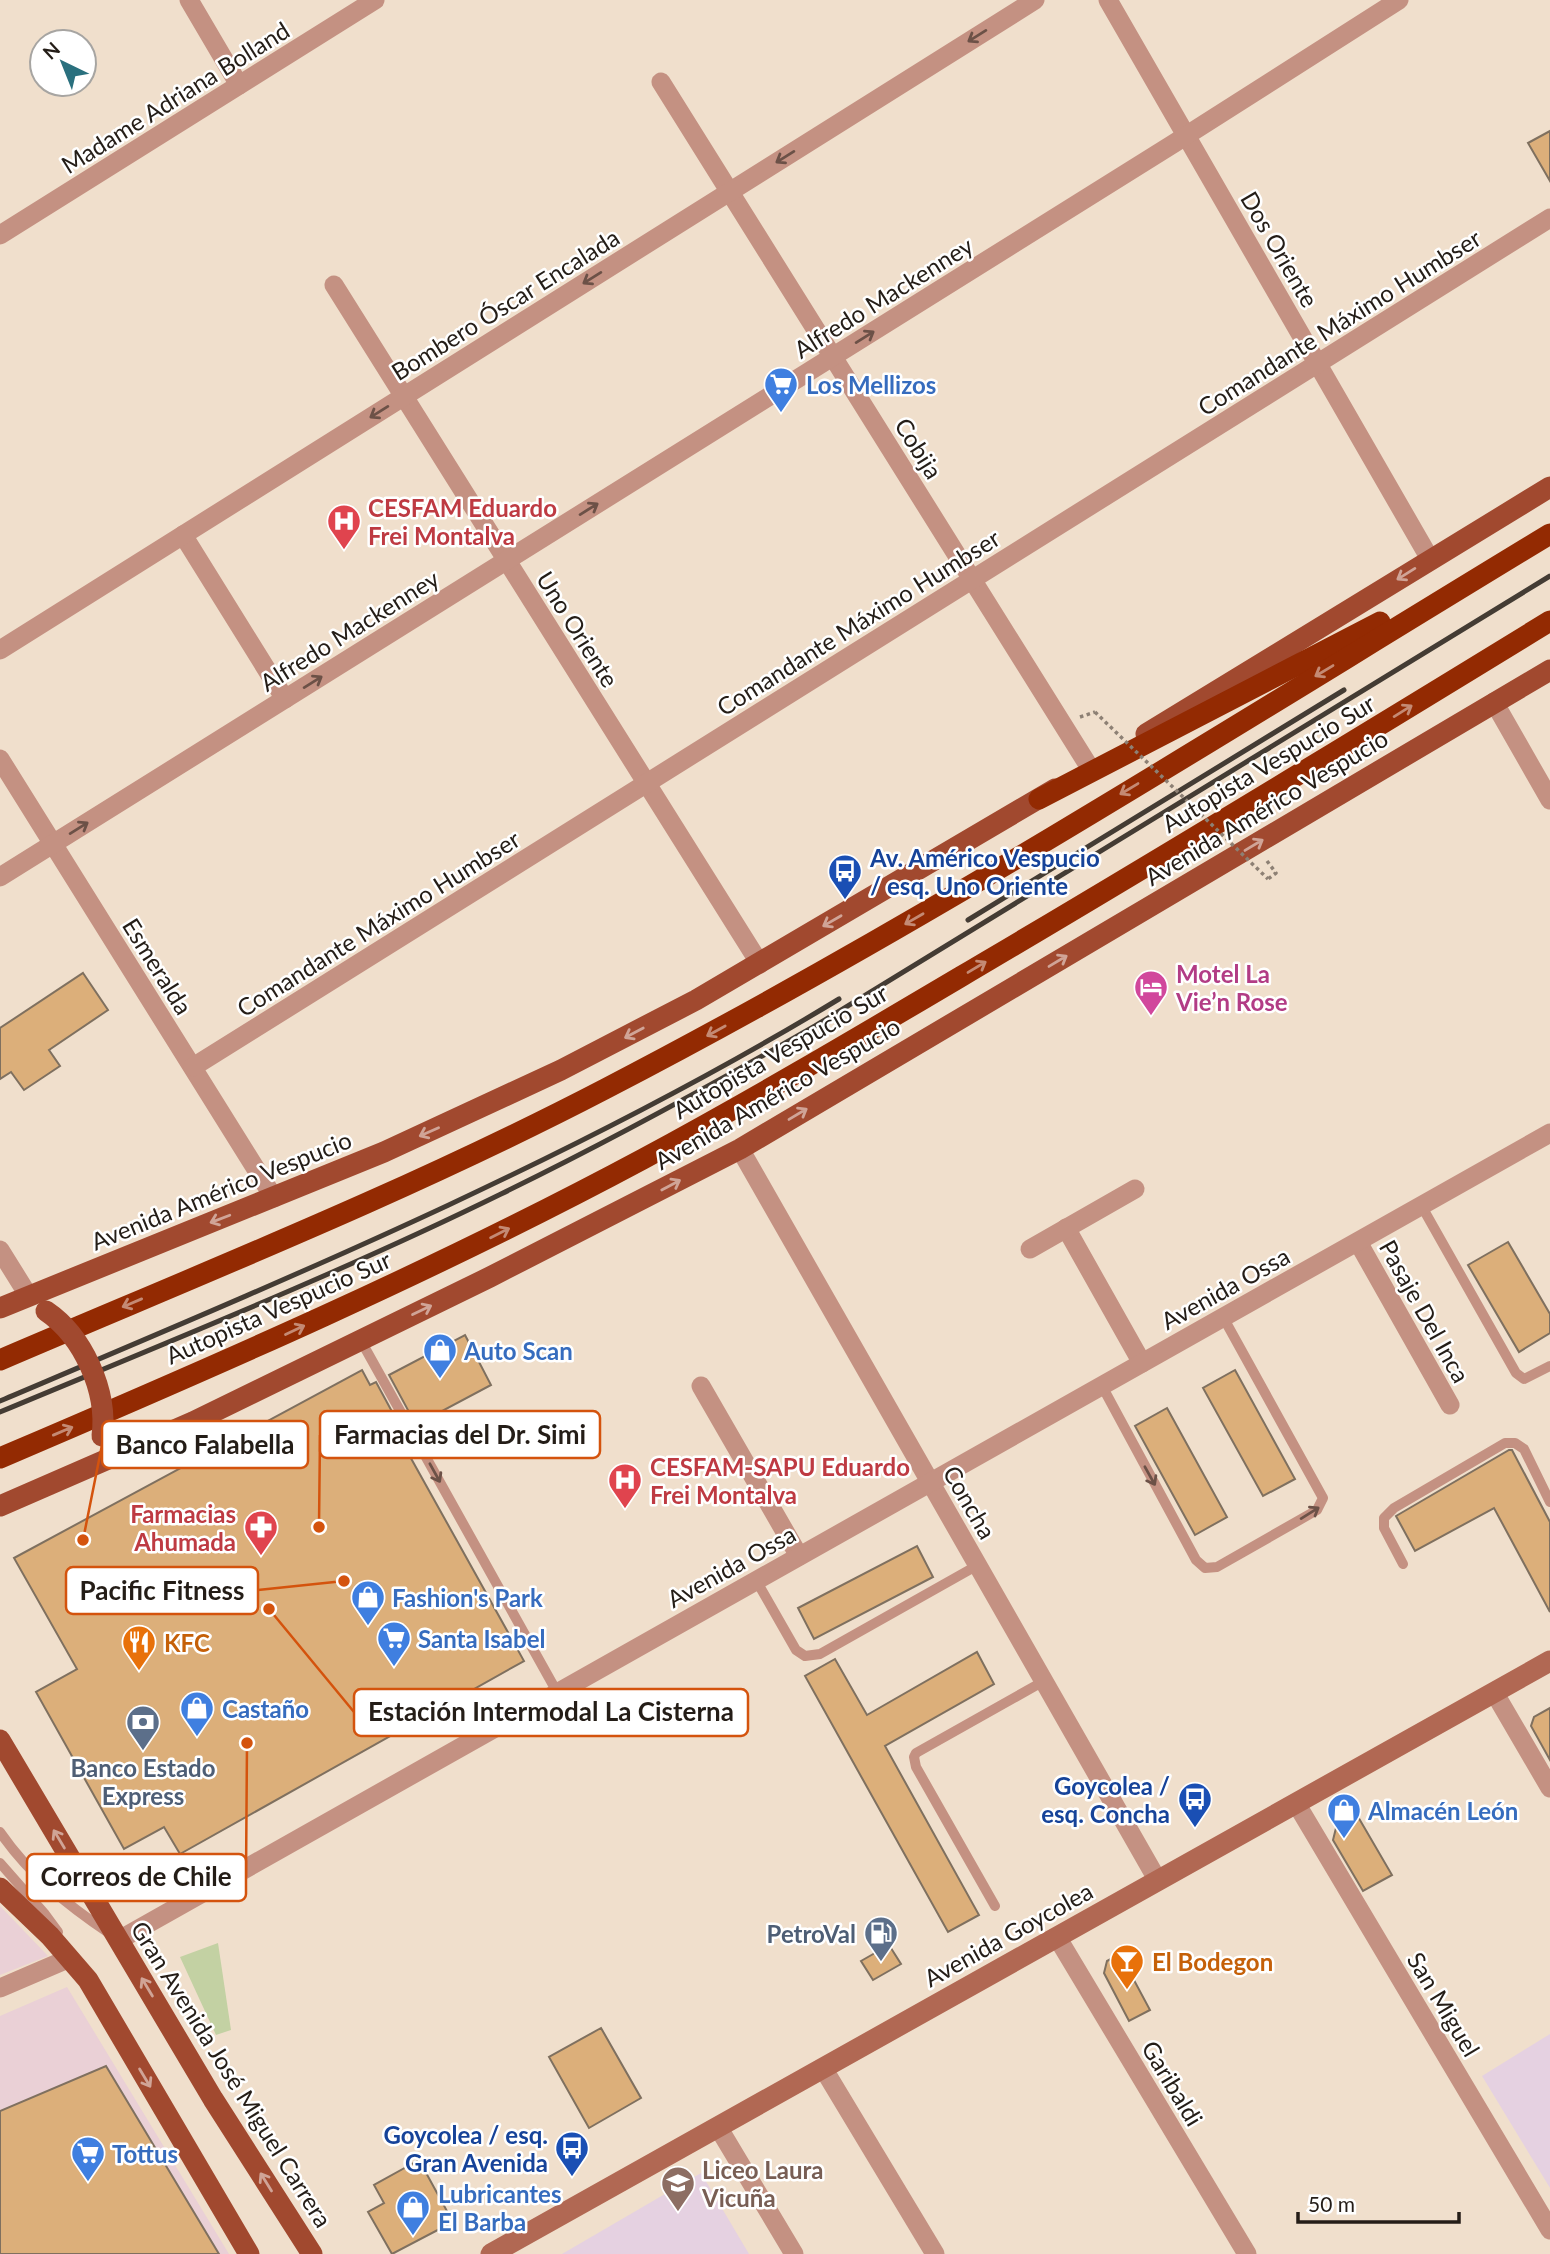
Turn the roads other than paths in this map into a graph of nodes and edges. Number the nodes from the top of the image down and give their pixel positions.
1 (189, 0) edge
2 (375, 0) edge
3 (1035, 0) edge
4 (1108, 0) edge
5 (1399, 0) edge
6 (661, 82) dead end
7 (239, 85) junction
8 (1186, 136) junction
9 (730, 192) junction
10 (1550, 218) edge
11 (0, 235) edge
12 (334, 285) dead end
13 (833, 357) junction
14 (1317, 364) junction
15 (404, 397) junction
16 (1550, 487) edge
17 (1550, 534) edge
18 (183, 535) junction
19 (1430, 559) junction
20 (507, 561) junction
21 (972, 580) junction
22 (1550, 621) edge
23 (0, 650) edge
24 (1550, 670) edge
25 (285, 699) junction
26 (1494, 702) junction
27 (0, 759) edge
28 (1090, 768) junction
29 (646, 784) junction
30 (1039, 799) junction
31 (1550, 800) edge
32 (53, 844) junction
33 (0, 877) edge
34 (760, 964) junction
35 (193, 1068) junction
36 (1550, 1133) edge
37 (740, 1149) junction
38 (1135, 1189) dead end
39 (274, 1198) junction
40 (1421, 1205) junction
41 (1066, 1228) junction
42 (1358, 1242) junction
43 (1030, 1248) dead end
44 (0, 1250) edge
45 (15, 1301) edge
46 (1223, 1317) junction
47 (360, 1339) junction
48 (0, 1360) edge
49 (1142, 1363) junction
50 (1550, 1366) edge
51 (701, 1386) dead end
52 (1102, 1386) junction
53 (1450, 1405) dead end
54 (0, 1458) edge
55 (83, 1471) junction
56 (930, 1482) junction
57 (1550, 1502) edge
58 (0, 1506) edge
59 (799, 1556) junction
60 (1403, 1563) dead end
61 (978, 1565) junction
62 (756, 1580) junction
63 (1550, 1661) edge
64 (1044, 1681) junction
65 (557, 1692) junction
66 (1494, 1692) junction
67 (0, 1740) edge
68 (1550, 1788) edge
69 (1296, 1803) junction
70 (0, 1832) edge
71 (0, 1863) edge
72 (1158, 1881) junction
73 (0, 1888) edge
74 (995, 1906) dead end
75 (1057, 1937) junction
76 (119, 1940) junction
77 (70, 1958) junction
78 (0, 1989) edge
79 (823, 2068) junction
80 (718, 2127) junction
81 (1550, 2231) edge
82 (249, 2254) edge
83 (312, 2254) edge
84 (491, 2254) edge
85 (794, 2254) edge
86 (935, 2254) edge
87 (1247, 2254) edge

1 - 7 street
2 - 7 street, Madame Adriana Bolland
3 -> 9 street, Bombero Óscar Encalada
4 - 8 street, Dos Oriente
5 - 8 street, Alfredo Mackenney
6 - 9 street, Cobija
7 - 11 street, Madame Adriana Bolland
13 -> 8 street, Alfredo Mackenney
8 - 14 street, Dos Oriente
9 - 13 street, Cobija
9 -> 15 street, Bombero Óscar Encalada
10 - 14 street, Comandante Máximo Humbser
12 - 15 street, Uno Oriente
20 -> 13 street, Alfredo Mackenney
13 - 21 street, Cobija
14 - 19 street, Dos Oriente
14 - 21 street, Comandante Máximo Humbser
15 -> 18 street, Bombero Óscar Encalada
15 - 20 street, Uno Oriente
16 - 19 main road, Avenida Américo Vespucio
17 - 30 highway
17 -> 48 highway, Autopista Vespucio Sur
18 - 23 street, Bombero Óscar Encalada
18 - 25 street
19 -> 28 main road, Avenida Américo Vespucio
25 -> 20 street, Alfredo Mackenney
20 - 29 street, Uno Oriente
21 - 28 street, Cobija
21 - 29 street, Comandante Máximo Humbser
54 -> 22 highway, Autopista Vespucio Sur
24 - 26 main road, Avenida Américo Vespucio
32 -> 25 street, Alfredo Mackenney
26 - 31 street
37 -> 26 main road, Avenida Américo Vespucio
27 - 32 street, Esmeralda
28 - 30 main road, Avenida Américo Vespucio
29 - 34 street, Uno Oriente
29 - 35 street, Comandante Máximo Humbser
30 -> 34 main road, Avenida Américo Vespucio
32 - 33 street, Alfredo Mackenney
32 - 35 street, Esmeralda
34 -> 39 main road, Avenida Américo Vespucio
35 - 39 street, Esmeralda
36 - 40 street, Avenida Ossa
47 -> 37 main road, Avenida Américo Vespucio
37 - 56 street, Concha
38 - 41 street
39 -> 45 main road, Avenida Américo Vespucio
40 - 42 street, Avenida Ossa
40 - 50 lane
41 - 43 street
41 - 49 street
42 - 46 street, Avenida Ossa
42 - 53 street, Pasaje Del Inca
44 - 45 street
45 - 55 main road, bridge
46 - 49 street, Avenida Ossa
52 -> 46 lane
47 - 55 main road, Avenida Américo Vespucio
47 -> 65 lane
49 - 52 street, Avenida Ossa
51 - 59 street
52 - 56 street, Avenida Ossa
55 - 58 main road, Avenida Américo Vespucio
56 - 59 street, Avenida Ossa
56 - 61 street, Concha
57 - 60 lane
59 - 62 street, Avenida Ossa
61 - 62 lane
61 - 64 street, Concha
62 - 65 street, Avenida Ossa
63 - 66 street, Avenida Goycolea
64 - 72 street, Concha
64 - 74 lane
65 - 76 street, Avenida Ossa
66 - 68 street
66 - 69 street, Avenida Goycolea
76 -> 67 main road, Gran Avenida José Miguel Carrera
69 - 72 street, Avenida Goycolea
69 - 81 street, San Miguel
70 - 76 lane
71 - 77 lane
72 - 75 street, Avenida Goycolea
73 - 77 main road
75 - 79 street, Avenida Goycolea
75 - 87 street, Garibaldi
83 -> 76 main road, Gran Avenida José Miguel Carrera
77 - 78 street
77 -> 82 main road
79 - 80 street, Avenida Goycolea
79 - 86 street
80 - 84 street, Avenida Goycolea
80 - 85 street

